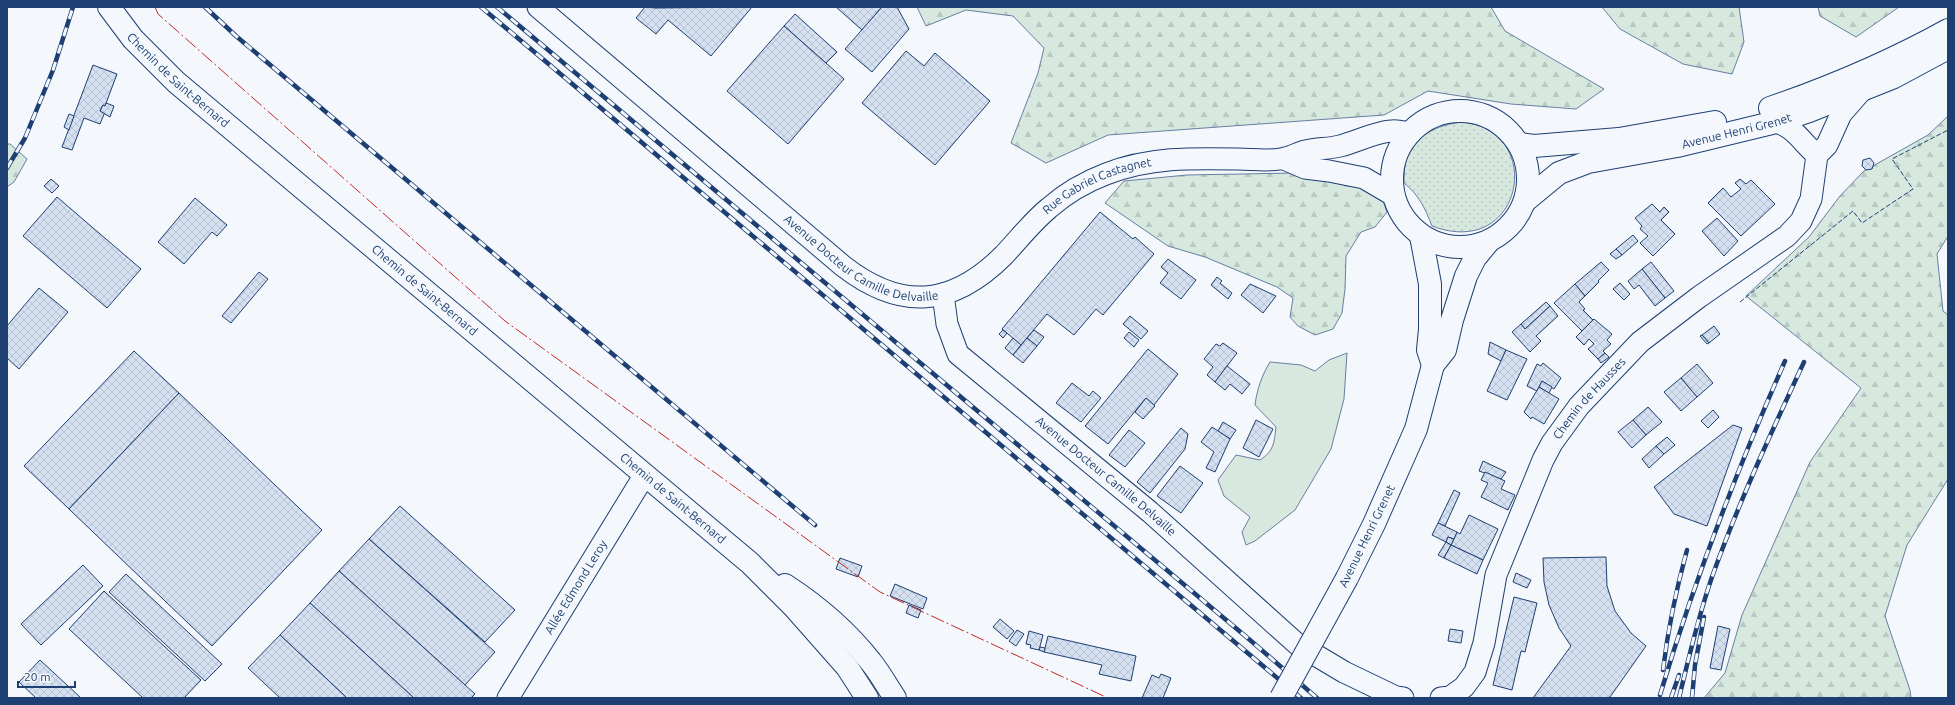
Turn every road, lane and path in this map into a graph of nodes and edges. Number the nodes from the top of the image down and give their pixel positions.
1 (109, 7) edge
2 (538, 7) edge
3 (1948, 30) edge
4 (1948, 48) edge
5 (1862, 90) junction
6 (1776, 122) junction
7 (1410, 133) junction
8 (1518, 144) junction
9 (1818, 155) junction
10 (1284, 159) junction
11 (1393, 195) junction
12 (1525, 201) junction
13 (1421, 236) junction
14 (1489, 241) junction
15 (943, 294) junction
16 (1433, 365) junction
17 (644, 476) junction
18 (750, 563) junction
19 (508, 698) edge
20 (866, 698) edge
21 (895, 698) edge
22 (1281, 698) edge
23 (1403, 698) edge
24 (1441, 698) edge

1 - 17 main road, Chemin de Saint-Bernard
2 - 15 street, Avenue Docteur Camille Delvaille
3 - 8 main road, Avenue Henri Grenet
4 - 5 main road, Avenue Henri Grenet
5 - 6 main road, Avenue Henri Grenet
5 - 9 street, Chemin de Hausses
6 - 9 street
6 - 12 main road, Avenue Henri Grenet
7 - 8 main road
7 - 10 street, Rue Gabriel Castagnet
7 - 11 main road
8 - 12 main road
9 - 24 street, Chemin de Hausses
10 - 11 street, Rue Gabriel Castagnet
10 - 15 street, Rue Gabriel Castagnet
11 - 13 main road
12 - 14 main road
13 - 14 main road
13 - 16 main road, Avenue Henri Grenet
14 - 16 main road, Avenue Henri Grenet
15 - 23 street, Avenue Docteur Camille Delvaille
16 - 22 main road, Avenue Henri Grenet, bridge
17 - 18 main road, Chemin de Saint-Bernard
17 - 19 street, Allée Edmond Leroy
18 - 20 main road, Chemin de Saint-Bernard
18 - 21 main road, Chemin de Saint-Bernard

